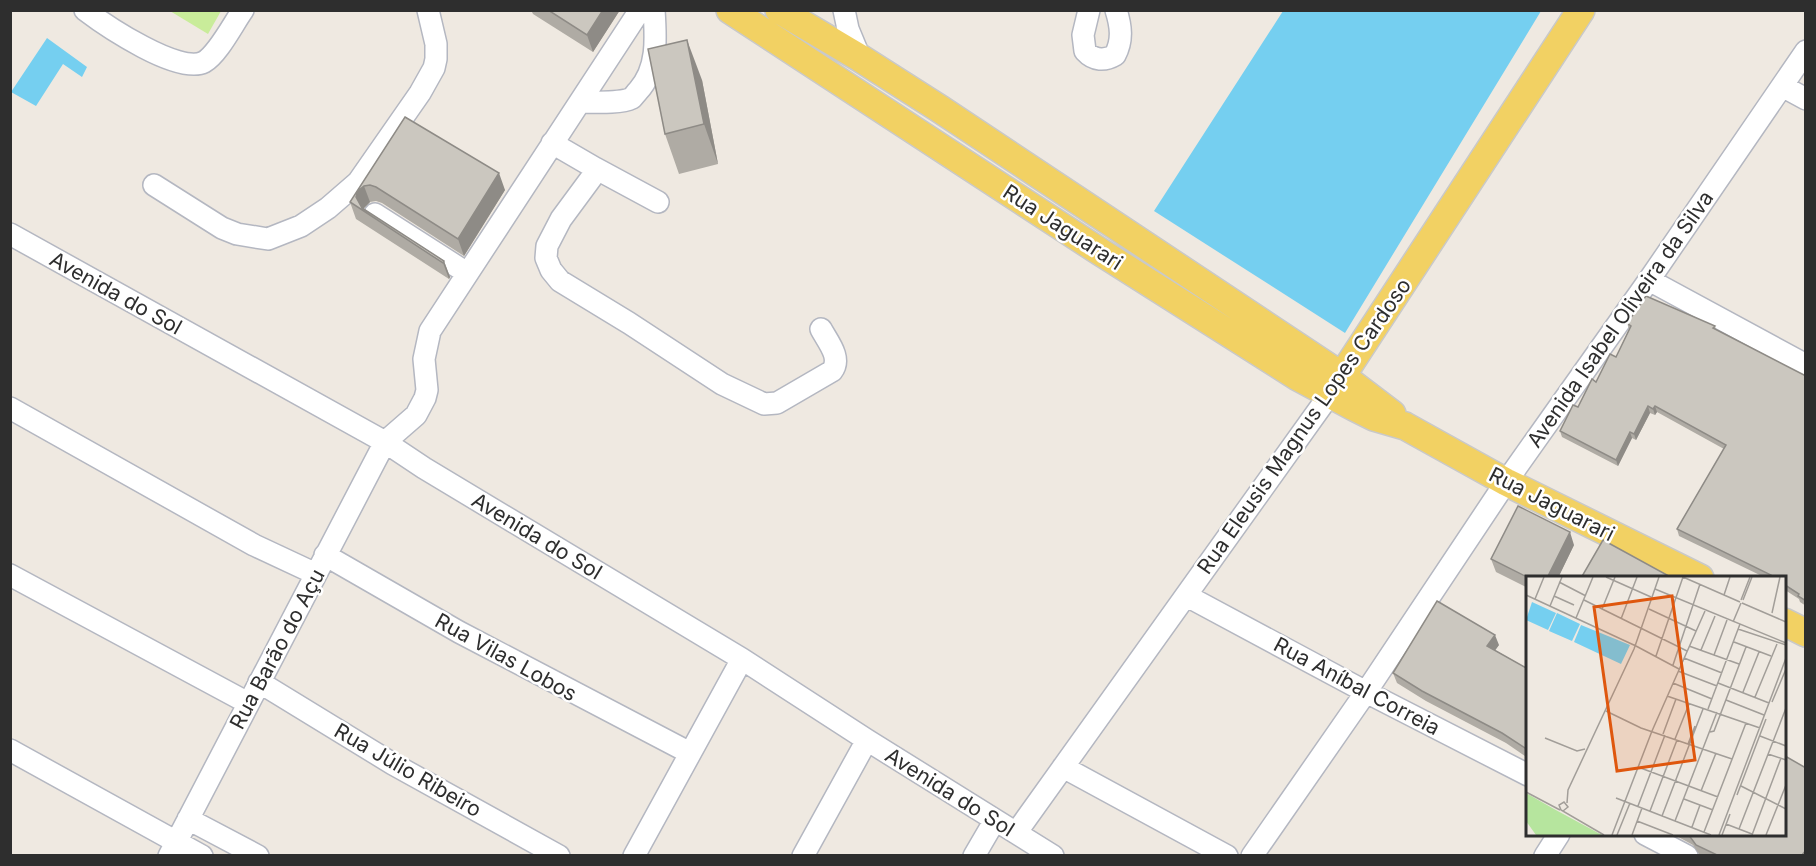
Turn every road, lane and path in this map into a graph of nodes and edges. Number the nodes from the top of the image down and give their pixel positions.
1 (85, 10) edge
2 (243, 10) edge
3 (428, 10) edge
4 (640, 10) edge
5 (654, 10) edge
6 (730, 10) edge
7 (844, 10) edge
8 (1089, 10) edge
9 (1116, 10) edge
10 (1581, 10) edge
11 (792, 14) edge
12 (780, 43) junction
13 (1806, 51) edge
14 (860, 58) junction
15 (1782, 86) junction
16 (1806, 99) edge
17 (580, 102) junction
18 (552, 143) junction
19 (595, 168) junction
20 (154, 185) dead end
21 (658, 202) dead end
22 (375, 214) edge
23 (11, 236) edge
24 (467, 273) junction
25 (1649, 280) junction
26 (821, 329) dead end
27 (1806, 365) edge
28 (1336, 385) junction
29 (10, 408) edge
30 (385, 442) junction
31 (1506, 482) junction
32 (321, 564) junction
33 (10, 575) edge
34 (1696, 576) edge
35 (1187, 596) junction
36 (1786, 623) edge
37 (1806, 633) edge
38 (742, 659) junction
39 (259, 682) junction
40 (1366, 692) junction
41 (248, 703) junction
42 (867, 740) junction
43 (10, 750) edge
44 (690, 753) junction
45 (1063, 767) junction
46 (1526, 774) edge
47 (188, 819) junction
48 (995, 820) junction
49 (1016, 833) junction
50 (1558, 836) edge
51 (1649, 836) edge
52 (172, 849) edge
53 (202, 855) edge
54 (258, 855) edge
55 (559, 855) edge
56 (634, 855) edge
57 (802, 855) edge
58 (974, 855) edge
59 (1053, 855) edge
60 (1227, 855) edge
61 (1252, 855) edge
62 (1545, 855) edge
63 (1687, 855) edge

1 - 2 street
3 - 20 street
4 - 17 street
5 - 17 street
6 - 12 main road, Rua Jaguarari
7 - 14 street
8 - 9 street
10 - 28 main road, Rua Eleusis Magnus Lopes Cardoso
11 - 12 street
11 - 14 main road, Rua Jaguarari
12 - 28 main road, Rua Jaguarari
13 - 15 street, Avenida Isabel Oliveira da Silva
14 - 28 main road, Rua Jaguarari
15 - 16 street
15 - 25 street, Avenida Isabel Oliveira da Silva
17 - 18 street
18 - 19 street
18 - 24 street
19 - 21 street
19 - 26 street
22 - 24 street
23 - 30 street, Avenida do Sol
24 - 30 street
25 - 27 street
25 - 31 street, Avenida Isabel Oliveira da Silva
28 - 31 main road, Rua Jaguarari
28 - 35 street, Rua Eleusis Magnus Lopes Cardoso
29 - 32 street, Rua Vilas Lobos
30 - 32 street, Rua Barão do Açu
30 - 38 street, Avenida do Sol
31 - 34 main road, Rua Jaguarari
31 - 40 street, Avenida Isabel Oliveira da Silva
32 - 39 street, Rua Barão do Açu
32 - 44 street, Rua Vilas Lobos
33 - 41 street
35 - 40 street, Rua Aníbal Correia
35 - 45 street, Rua Eleusis Magnus Lopes Cardoso
36 - 37 main road
38 - 42 street, Avenida do Sol
38 - 44 street
39 - 41 street, Rua Barão do Açu
39 - 55 street, Rua Júlio Ribeiro
40 - 46 street, Rua Aníbal Correia
40 - 61 street, Avenida Isabel Oliveira da Silva
41 - 47 street, Rua Barão do Açu
42 - 48 street, Avenida do Sol
42 - 57 street
43 - 52 street
44 - 56 street
45 - 49 street, Rua Eleusis Magnus Lopes Cardoso
45 - 60 street
47 - 52 street, Rua Barão do Açu
47 - 54 street
48 - 49 street, Avenida do Sol
48 - 58 street
49 - 59 street, Avenida do Sol
50 - 62 street
51 - 63 street
52 - 53 street

